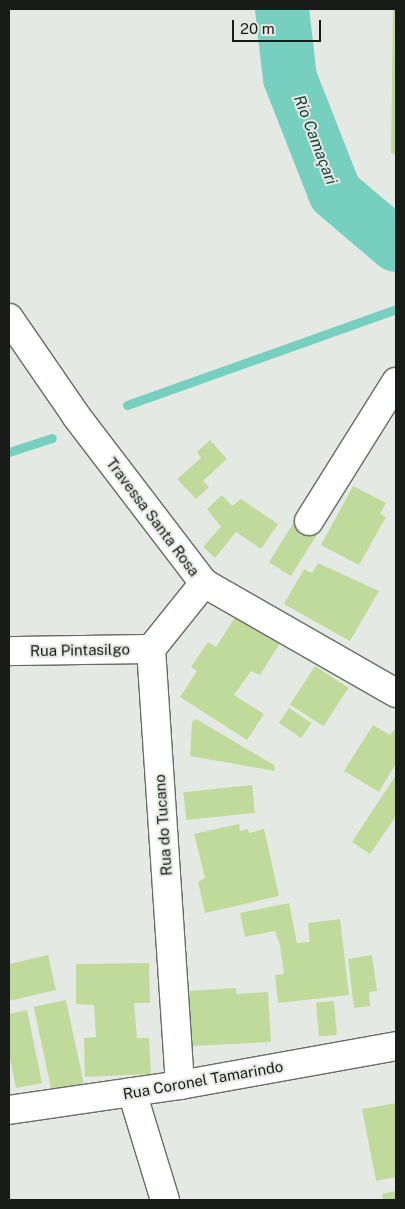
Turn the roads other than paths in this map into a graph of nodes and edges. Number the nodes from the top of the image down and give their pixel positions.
1 (9, 318) edge
2 (396, 382) edge
3 (309, 522) dead end
4 (204, 583) junction
5 (151, 649) junction
6 (9, 651) edge
7 (396, 693) edge
8 (396, 1046) edge
9 (180, 1085) junction
10 (132, 1092) junction
11 (9, 1110) edge
12 (165, 1200) edge

1 - 4 street, Travessa Santa Rosa
2 - 3 street
4 - 5 street
4 - 7 street, Travessa Santa Rosa
5 - 6 street, Rua Pintasilgo
5 - 9 street, Rua do Tucano
8 - 9 street, Rua Coronel Tamarindo
9 - 10 street, Rua Coronel Tamarindo
10 - 11 street, Rua Coronel Tamarindo
10 - 12 street

